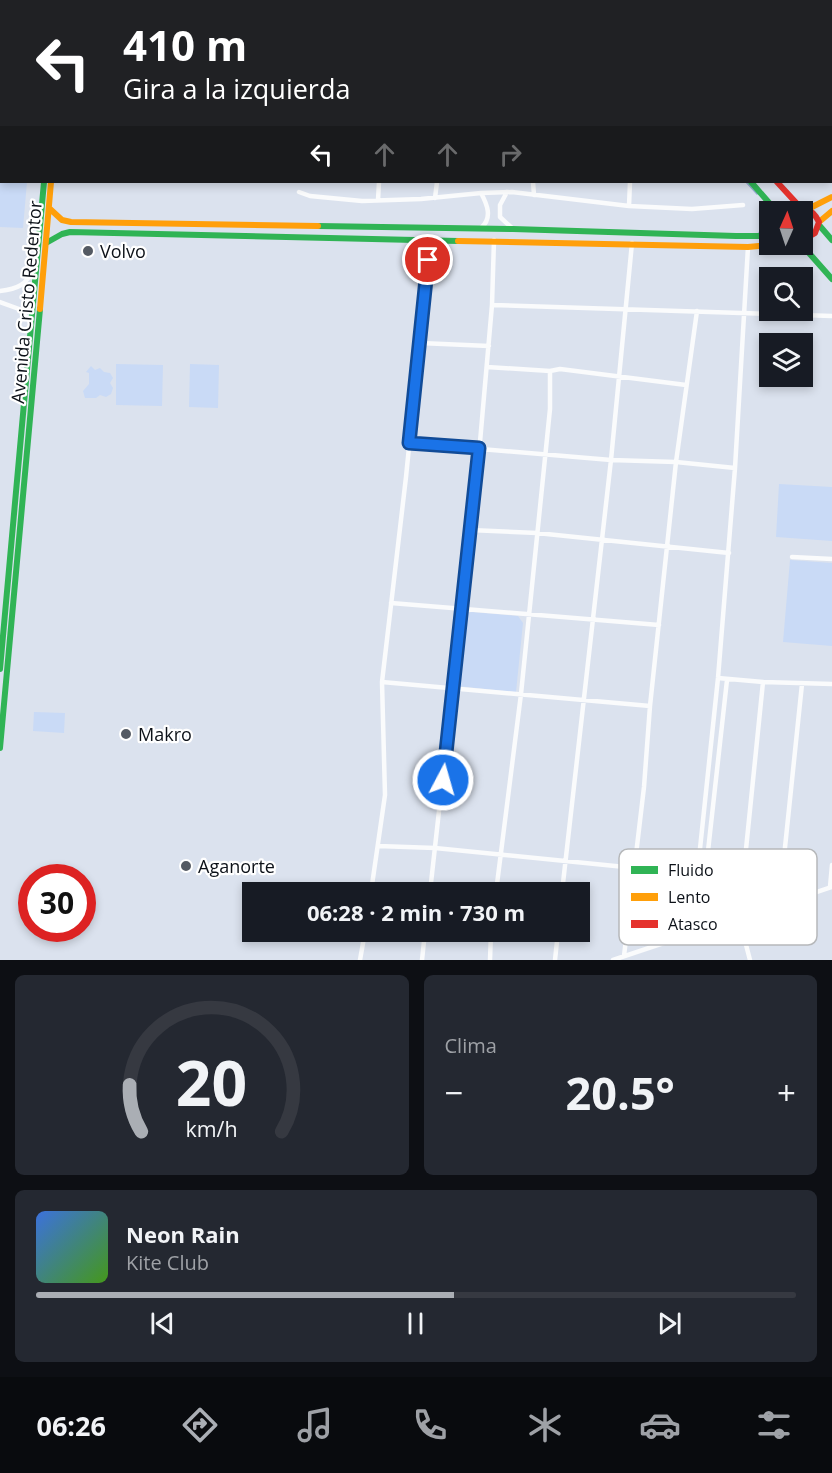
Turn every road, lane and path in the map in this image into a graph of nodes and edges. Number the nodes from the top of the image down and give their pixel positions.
1 (44, 183) edge
2 (51, 183) edge
3 (379, 183) edge
4 (436, 183) edge
5 (533, 183) edge
6 (630, 183) edge
7 (752, 183) edge
8 (778, 183) edge
9 (299, 192) dead end
10 (507, 192) junction
11 (481, 193) junction
12 (534, 195) junction
13 (832, 197) edge
14 (435, 198) junction
15 (378, 200) junction
16 (767, 201) edge
17 (794, 201) edge
18 (743, 205) dead end
19 (813, 206) edge
20 (629, 207) junction
21 (49, 208) junction
22 (813, 211) edge
23 (832, 211) edge
24 (71, 222) junction
25 (819, 224) junction
26 (278, 226) junction
27 (439, 228) junction
28 (479, 229) junction
29 (513, 229) junction
30 (549, 231) junction
31 (70, 232) junction
32 (813, 234) edge
33 (278, 236) junction
34 (759, 236) edge
35 (430, 239) junction
36 (439, 239) junction
37 (494, 240) junction
38 (832, 240) edge
39 (548, 242) junction
40 (46, 243) junction
41 (632, 243) junction
42 (759, 246) edge
43 (748, 247) junction
44 (811, 255) edge
45 (37, 261) junction
46 (832, 279) edge
47 (0, 291) edge
48 (0, 302) edge
49 (492, 305) junction
50 (624, 310) junction
51 (697, 311) junction
52 (744, 313) junction
53 (832, 316) edge
54 (32, 325) junction
55 (420, 343) junction
56 (489, 346) junction
57 (487, 367) junction
58 (550, 371) junction
59 (618, 377) junction
60 (686, 385) junction
61 (409, 443) junction
62 (479, 448) junction
63 (546, 454) junction
64 (611, 460) junction
65 (676, 462) junction
66 (735, 468) junction
67 (470, 530) junction
68 (537, 533) junction
69 (603, 539) junction
70 (667, 546) junction
71 (729, 553) junction
72 (792, 557) dead end
73 (832, 559) edge
74 (391, 603) junction
75 (461, 608) junction
76 (528, 614) junction
77 (592, 619) junction
78 (659, 625) junction
79 (0, 669) edge
80 (718, 678) junction
81 (727, 680) junction
82 (382, 682) junction
83 (763, 682) junction
84 (802, 684) junction
85 (832, 684) edge
86 (453, 688) junction
87 (521, 694) junction
88 (585, 701) junction
89 (650, 706) junction
90 (0, 748) edge
91 (378, 846) junction
92 (435, 849) junction
93 (637, 849) edge
94 (700, 849) edge
95 (708, 849) edge
96 (746, 849) edge
97 (785, 849) edge
98 (500, 855) junction
99 (565, 861) junction
100 (832, 865) edge
101 (619, 866) edge
102 (373, 882) edge
103 (431, 882) edge
104 (497, 882) edge
105 (563, 882) edge
106 (831, 887) edge
107 (363, 942) edge
108 (424, 942) edge
109 (491, 942) edge
110 (557, 942) edge
111 (625, 945) edge
112 (658, 945) edge
113 (746, 945) edge
114 (624, 956) junction
115 (360, 960) edge
116 (422, 960) edge
117 (490, 960) edge
118 (555, 960) edge
119 (613, 960) edge
120 (750, 960) edge

1 - 45 main road, Avenida Cristo Redentor
2 - 21 main road, Avenida Cristo Redentor
3 - 15 street
4 - 14 street
5 - 12 street
6 - 20 street
7 - 16 main road
8 - 17 main road
9 - 15 street
10 - 11 street
10 - 12 street
10 - 29 street
11 - 14 street
11 - 28 street
12 - 20 street
13 - 19 main road
14 - 15 street
18 - 20 street
21 - 24 main road
21 - 40 main road, Avenida Cristo Redentor
22 - 25 main road
23 - 25 main road
24 - 26 main road
24 - 31 main road
25 - 32 main road
25 - 38 main road
26 - 27 main road
26 - 33 main road
27 - 28 main road
27 - 36 main road
28 - 29 main road
29 - 30 main road
30 - 34 main road
30 - 39 main road
31 - 33 main road
31 - 40 main road
33 - 35 main road
35 - 36 main road
35 - 55 street
36 - 37 main road
37 - 39 main road
37 - 49 street
39 - 41 main road
40 - 90 main road, Avenida Cristo Redentor
41 - 43 main road
41 - 50 street
42 - 43 main road
43 - 52 street
44 - 46 main road
45 - 47 street
45 - 54 main road, Avenida Cristo Redentor
48 - 54 street
49 - 50 street
49 - 56 street
50 - 51 street
50 - 59 street
51 - 52 street
51 - 60 street
52 - 53 street
52 - 66 street
54 - 79 main road, Avenida Cristo Redentor
55 - 56 street
55 - 61 street
56 - 57 street
57 - 58 street
57 - 62 street
58 - 59 street
58 - 63 street
59 - 60 street
59 - 64 street
60 - 65 street
61 - 62 street
61 - 74 street
62 - 63 street
62 - 67 street
63 - 64 street
63 - 68 street
64 - 65 street
64 - 69 street
65 - 66 street
65 - 70 street
66 - 71 street
67 - 68 street
67 - 75 street
68 - 69 street
68 - 76 street
69 - 70 street
69 - 77 street
70 - 71 street
70 - 78 street
71 - 80 street
72 - 73 street
74 - 75 street
74 - 82 street
75 - 76 street
75 - 86 street
76 - 77 street
76 - 87 street
77 - 78 street
77 - 88 street
78 - 89 street
80 - 81 street
80 - 94 street
81 - 83 street
81 - 95 street
82 - 86 street
82 - 91 street
83 - 84 street
83 - 96 street
84 - 85 street
84 - 97 street
86 - 87 street
86 - 92 street
87 - 88 street
87 - 98 street
88 - 89 street
88 - 99 street
89 - 93 street
91 - 92 street
91 - 102 street
92 - 98 street
92 - 103 street
98 - 99 street
98 - 104 street
99 - 101 street
99 - 105 street
100 - 106 street
107 - 115 street
108 - 116 street
109 - 117 street
110 - 118 street
111 - 114 street
112 - 114 street
113 - 120 street
114 - 119 street

